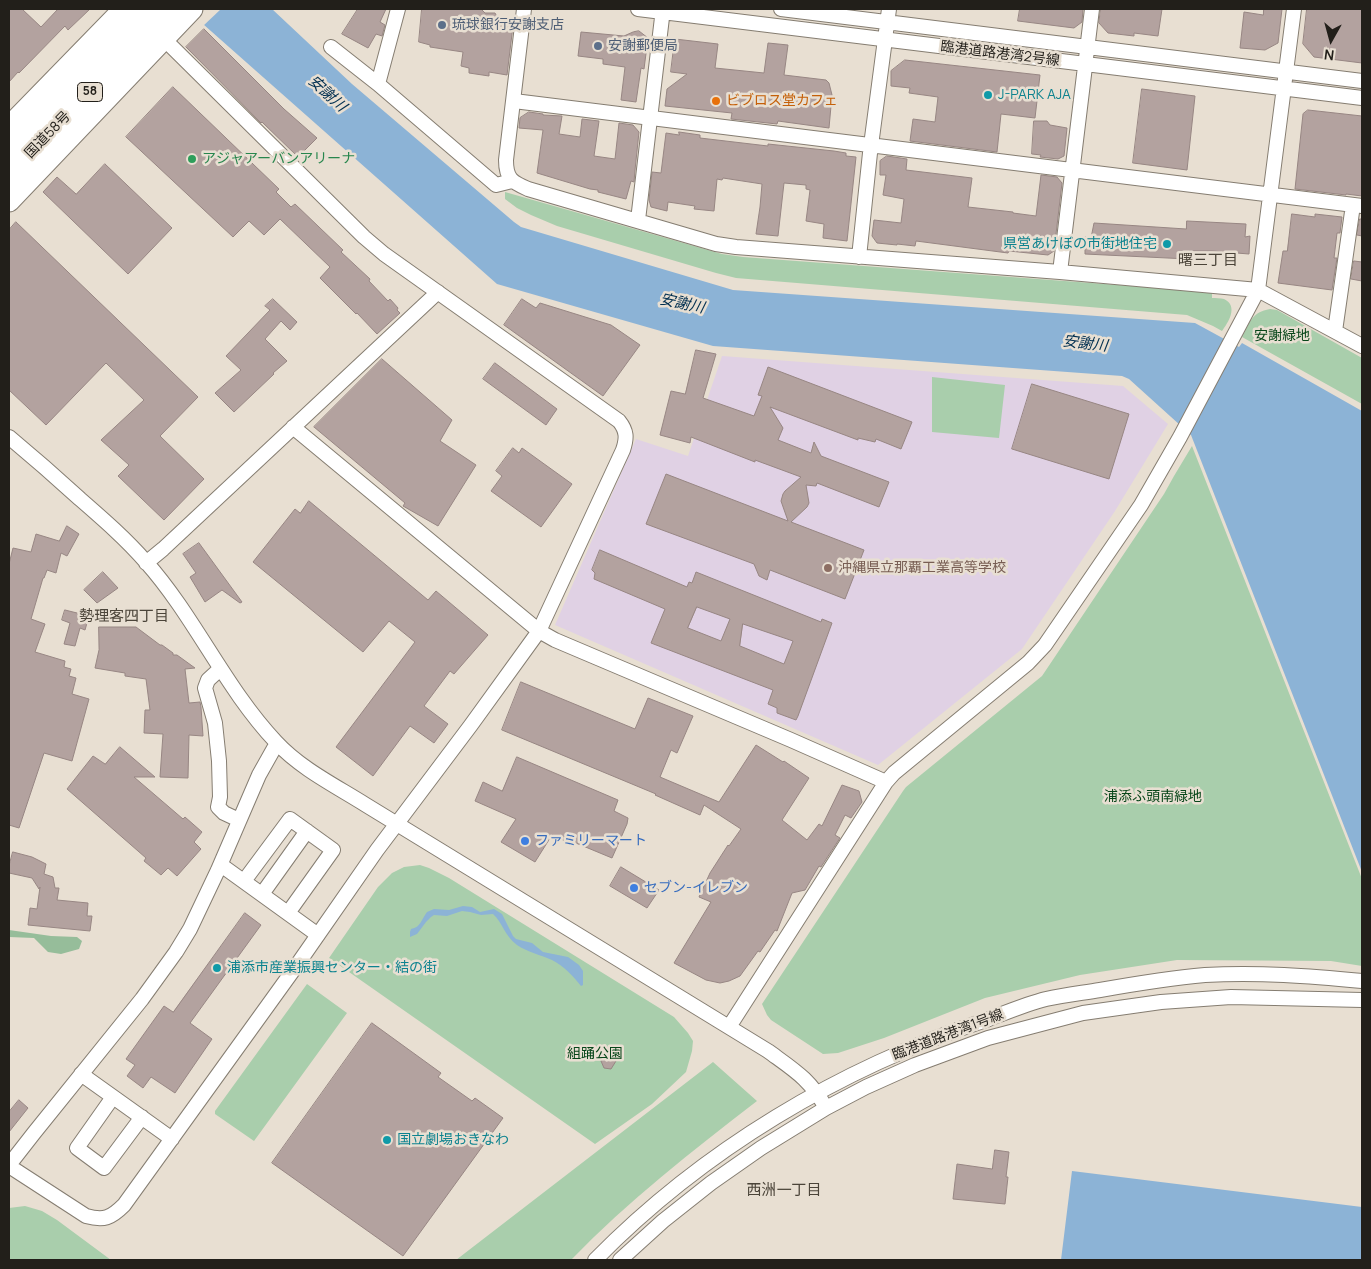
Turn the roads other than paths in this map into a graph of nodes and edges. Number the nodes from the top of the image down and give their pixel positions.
1 (124, 9) edge
2 (147, 9) edge
3 (398, 9) edge
4 (524, 9) edge
5 (638, 9) edge
6 (781, 9) edge
7 (1092, 9) edge
8 (1294, 9) edge
9 (663, 10) edge
10 (183, 11) edge
11 (888, 15) edge
12 (164, 39) junction
13 (885, 39) junction
14 (331, 46) dead end
15 (1088, 47) junction
16 (1086, 65) junction
17 (1286, 72) junction
18 (1362, 81) edge
19 (378, 84) junction
20 (1284, 88) junction
21 (1362, 98) edge
22 (514, 101) junction
23 (650, 118) junction
24 (9, 128) edge
25 (871, 145) junction
26 (9, 151) edge
27 (1073, 170) junction
28 (9, 176) edge
29 (512, 181) junction
30 (1270, 195) junction
31 (9, 201) edge
32 (1358, 205) edge
33 (638, 220) junction
34 (859, 257) junction
35 (1060, 272) junction
36 (1258, 290) junction
37 (438, 292) junction
38 (1335, 331) junction
39 (1362, 346) edge
40 (293, 427) junction
41 (9, 437) edge
42 (146, 563) junction
43 (539, 631) junction
44 (220, 669) junction
45 (277, 743) junction
46 (886, 782) junction
47 (239, 820) junction
48 (397, 824) junction
49 (307, 831) junction
50 (221, 864) junction
51 (244, 881) junction
52 (262, 894) junction
53 (288, 913) junction
54 (318, 935) junction
55 (1362, 982) edge
56 (1362, 1000) edge
57 (729, 1027) junction
58 (81, 1074) junction
59 (817, 1092) junction
60 (113, 1097) junction
61 (826, 1108) junction
62 (142, 1117) junction
63 (172, 1139) junction
64 (9, 1166) edge
65 (595, 1260) edge
66 (620, 1260) edge

1 - 24 highway, 58
2 - 26 highway, 国道58号 / 58
3 - 19 street
4 - 22 street
5 - 9 street, 臨港道路港湾2号線
6 - 11 street, 臨港道路港湾2号線
7 - 15 street
8 - 17 street
9 - 13 street, 臨港道路港湾2号線
9 - 23 street
10 - 12 highway, 58
10 - 28 highway, 国道58号 / 58
11 - 13 street
11 - 15 street, 臨港道路港湾2号線
12 - 31 highway, 58
12 - 37 street
13 - 16 street, 臨港道路港湾2号線
13 - 25 street
14 - 19 street
15 - 16 street
15 - 17 street, 臨港道路港湾2号線
16 - 20 street, 臨港道路港湾2号線
16 - 27 street
17 - 18 street, 臨港道路港湾2号線
17 - 20 street
19 - 29 street
20 - 21 street, 臨港道路港湾2号線
20 - 30 street
22 - 23 street
22 - 29 street
23 - 25 street
23 - 33 street
25 - 27 street
25 - 34 street
27 - 30 street
27 - 35 street
29 - 33 street
30 - 32 street
30 - 36 street
32 - 38 street
33 - 34 street
34 - 35 street
35 - 36 street
36 - 38 street
36 - 46 street
37 - 40 street
37 - 43 street
38 - 39 street
40 - 42 street
40 - 43 street
41 - 42 street
42 - 44 street
43 - 46 street
43 - 48 street
44 - 45 street
44 - 47 street
45 - 47 street
45 - 48 street
46 - 57 street
47 - 50 street
48 - 54 street
48 - 57 street
49 - 51 street
49 - 52 street
49 - 53 street
50 - 51 street
50 - 58 street
51 - 52 street
52 - 53 street
53 - 54 street
54 - 63 street
55 - 59 street, 臨港道路港湾1号線
56 - 61 street, 臨港道路港湾1号線
57 - 59 street
58 - 60 street
58 - 64 street
59 - 61 street
59 - 65 street, 臨港道路港湾1号線
60 - 62 street
60 - 62 street
61 - 66 street, 臨港道路港湾1号線
62 - 63 street
63 - 64 street

